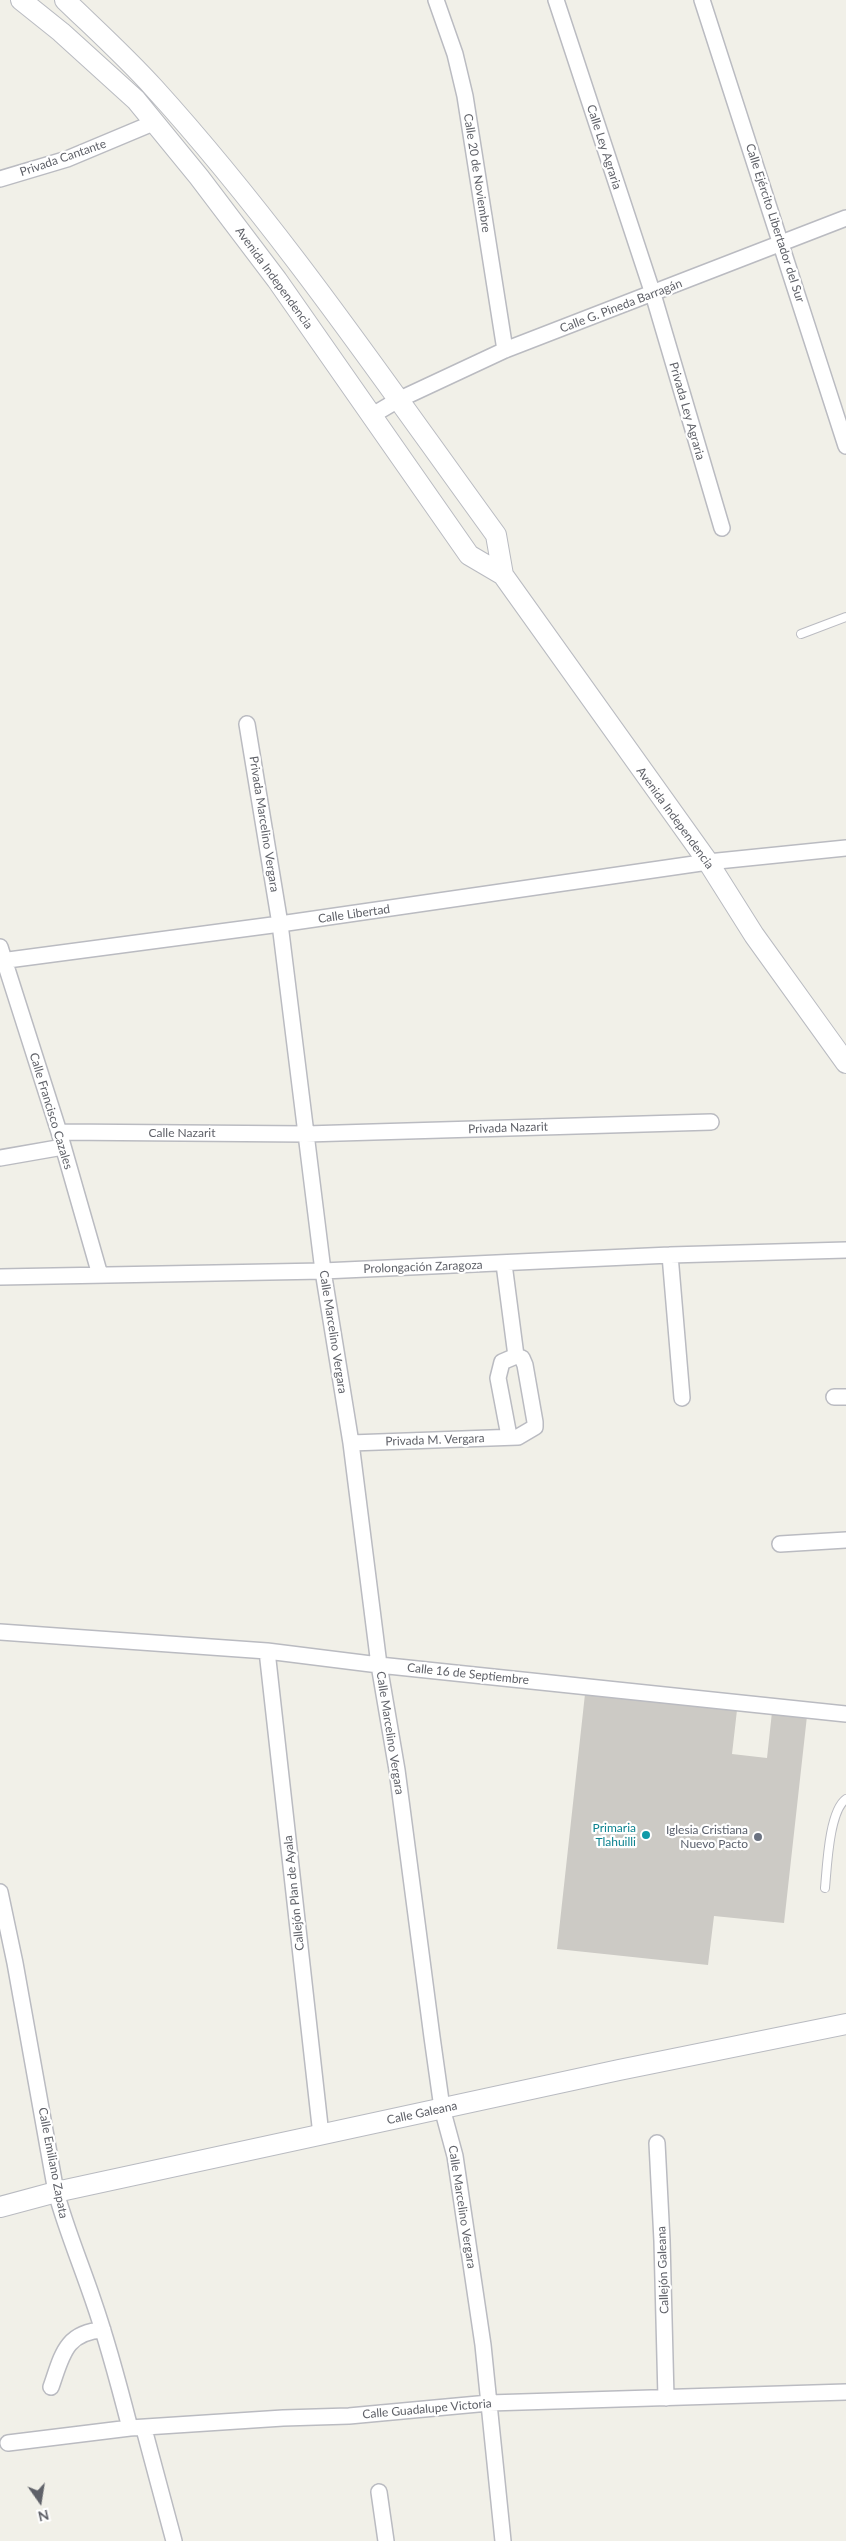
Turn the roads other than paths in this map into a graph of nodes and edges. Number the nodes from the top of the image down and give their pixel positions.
1 (21, 0) edge
2 (65, 0) edge
3 (436, 0) edge
4 (556, 0) edge
5 (702, 0) edge
6 (153, 87) junction
7 (136, 100) junction
8 (153, 123) junction
9 (0, 179) edge
10 (846, 218) edge
11 (782, 244) junction
12 (299, 264) junction
13 (277, 280) junction
14 (653, 294) junction
15 (505, 350) junction
16 (398, 400) junction
17 (371, 416) junction
18 (846, 446) edge
19 (722, 528) dead end
20 (503, 575) junction
21 (846, 617) edge
22 (802, 634) dead end
23 (247, 724) dead end
24 (846, 848) edge
25 (708, 862) junction
26 (280, 924) junction
27 (1, 956) edge
28 (843, 1053) edge
29 (710, 1122) dead end
30 (306, 1134) junction
31 (61, 1140) junction
32 (0, 1158) edge
33 (846, 1250) edge
34 (670, 1255) junction
35 (504, 1264) junction
36 (323, 1271) junction
37 (100, 1275) junction
38 (0, 1277) edge
39 (511, 1357) junction
40 (682, 1398) dead end
41 (514, 1437) junction
42 (351, 1443) junction
43 (846, 1540) edge
44 (780, 1544) dead end
45 (0, 1632) edge
46 (267, 1651) junction
47 (379, 1665) junction
48 (846, 1714) edge
49 (846, 1798) edge
50 (824, 1888) dead end
51 (0, 1892) edge
52 (846, 2024) edge
53 (442, 2108) junction
54 (321, 2135) junction
55 (657, 2143) dead end
56 (56, 2192) junction
57 (0, 2207) edge
58 (103, 2330) junction
59 (51, 2387) dead end
60 (846, 2392) edge
61 (666, 2398) junction
62 (489, 2403) junction
63 (137, 2429) junction
64 (8, 2443) dead end
65 (379, 2492) dead end
66 (174, 2541) edge
67 (386, 2541) edge
68 (504, 2541) edge

1 - 7 main road, Avenida Independencia
2 - 6 main road, Avenida Independencia
3 - 15 street, Calle 20 de Noviembre
4 - 14 street, Calle Ley Agraria
5 - 11 street, Calle Ejército Libertador del Sur
6 - 7 main road
6 - 12 main road, Avenida Independencia
7 - 8 main road, Avenida Independencia
8 - 9 street, Privada Cantante
8 - 13 main road, Avenida Independencia
10 - 11 street, Calle G. Pineda Barragán
11 - 14 street, Calle G. Pineda Barragán
11 - 18 street, Calle Ejército Libertador del Sur
12 - 13 main road
12 - 16 main road, Avenida Independencia
13 - 17 main road, Avenida Independencia
14 - 15 street, Calle G. Pineda Barragán
14 - 19 street, Privada Ley Agraria
15 - 16 street, Calle G. Pineda Barragán
16 - 17 street, Calle G. Pineda Barragán
16 - 20 main road, Avenida Independencia
17 - 20 main road, Avenida Independencia
20 - 25 main road, Avenida Independencia
21 - 22 lane
23 - 26 street, Privada Marcelino Vergara
24 - 25 street, Calle Libertad
25 - 26 street, Calle Libertad
25 - 28 main road, Avenida Independencia
26 - 27 street, Calle Libertad
26 - 30 street, Calle Marcelino Vergara
27 - 31 street, Calle Francisco Cazales
29 - 30 street, Privada Nazarit
30 - 31 street, Calle Nazarit
30 - 36 street, Calle Marcelino Vergara
31 - 32 street, Calle Nazarit
31 - 37 street, Calle Francisco Cazales
33 - 34 street, Prolongación Zaragoza
34 - 35 street, Prolongación Zaragoza
34 - 40 street
35 - 36 street, Prolongación Zaragoza
35 - 39 street
36 - 37 street, Prolongación Zaragoza
36 - 42 street, Calle Marcelino Vergara
37 - 38 street, Prolongación Zaragoza
39 - 41 street
39 - 41 street
41 - 42 street, Privada M. Vergara
42 - 47 street, Calle Marcelino Vergara
43 - 44 street
45 - 46 street, Calle 16 de Septiembre
46 - 47 street, Calle 16 de Septiembre
46 - 54 street, Callejón Plan de Ayala
47 - 48 street, Calle 16 de Septiembre
47 - 53 street, Calle Marcelino Vergara
49 - 50 lane
51 - 56 street, Calle Emiliano Zapata
52 - 53 main road, Calle Galeana
53 - 54 main road, Calle Galeana
53 - 62 street, Calle Marcelino Vergara
54 - 56 main road, Calle Galeana
55 - 61 street, Callejón Galeana
56 - 57 main road, Calle Galeana
56 - 58 street, Calle Emiliano Zapata
58 - 59 street
58 - 63 street, Calle Emiliano Zapata
60 - 61 street, Calle Guadalupe Victoria
61 - 62 street, Calle Guadalupe Victoria
62 - 63 street, Calle Guadalupe Victoria
62 - 68 street, Calle Marcelino Vergara
63 - 64 street, Calle Guadalupe Victoria
63 - 66 street, Calle Emiliano Zapata
65 - 67 street

